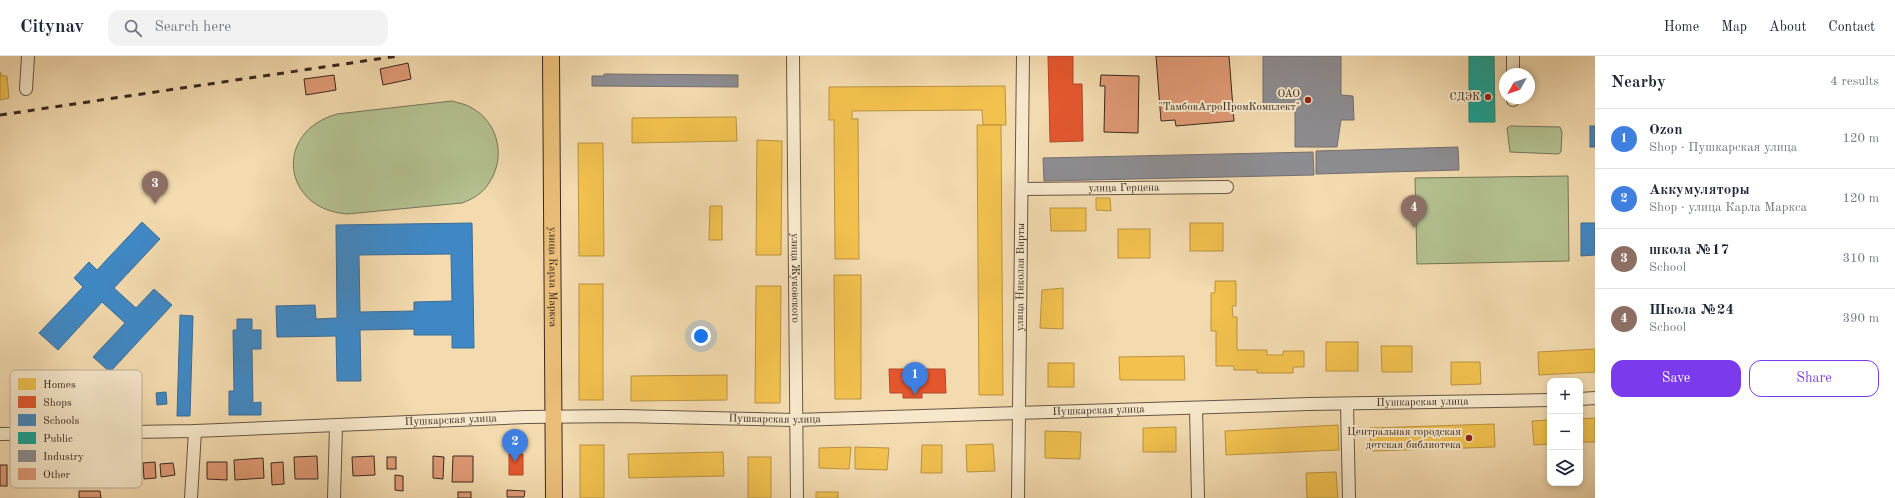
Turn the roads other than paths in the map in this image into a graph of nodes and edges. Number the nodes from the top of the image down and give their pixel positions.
1 (28, 56) edge
2 (551, 56) edge
3 (1023, 56) edge
4 (1512, 56) edge
5 (793, 57) dead end
6 (1513, 68) edge
7 (26, 89) dead end
8 (1227, 187) dead end
9 (1022, 189) junction
10 (1595, 398) edge
11 (1583, 399) edge
12 (1547, 400) edge
13 (1346, 405) junction
14 (1196, 408) junction
15 (1020, 413) junction
16 (554, 417) junction
17 (795, 420) junction
18 (336, 426) junction
19 (194, 430) junction
20 (142, 431) edge
21 (0, 434) edge
22 (10, 434) edge
23 (191, 498) edge
24 (334, 498) edge
25 (554, 498) edge
26 (797, 498) edge
27 (1018, 498) edge
28 (1198, 498) edge
29 (1349, 498) edge

1 - 7 street
2 - 16 main road, улица Карла Маркса
3 - 9 street, улица Николая Вирты
4 - 6 street
5 - 17 street, улица Жуковского
8 - 9 street, улица Герцена
9 - 15 street, улица Николая Вирты
10 - 11 street
12 - 13 street, Пушкарская улица
13 - 14 street, Пушкарская улица
13 - 29 street
14 - 15 street, Пушкарская улица
14 - 28 street
15 - 17 street, Пушкарская улица
15 - 27 street, улица Николая Вирты
16 - 17 street, Пушкарская улица
16 - 18 street, Пушкарская улица
16 - 25 main road, улица Карла Маркса
17 - 26 street, улица Жуковского
18 - 19 street, Пушкарская улица
18 - 24 street
19 - 20 street, Пушкарская улица
19 - 23 street
21 - 22 street, Пушкарская улица

